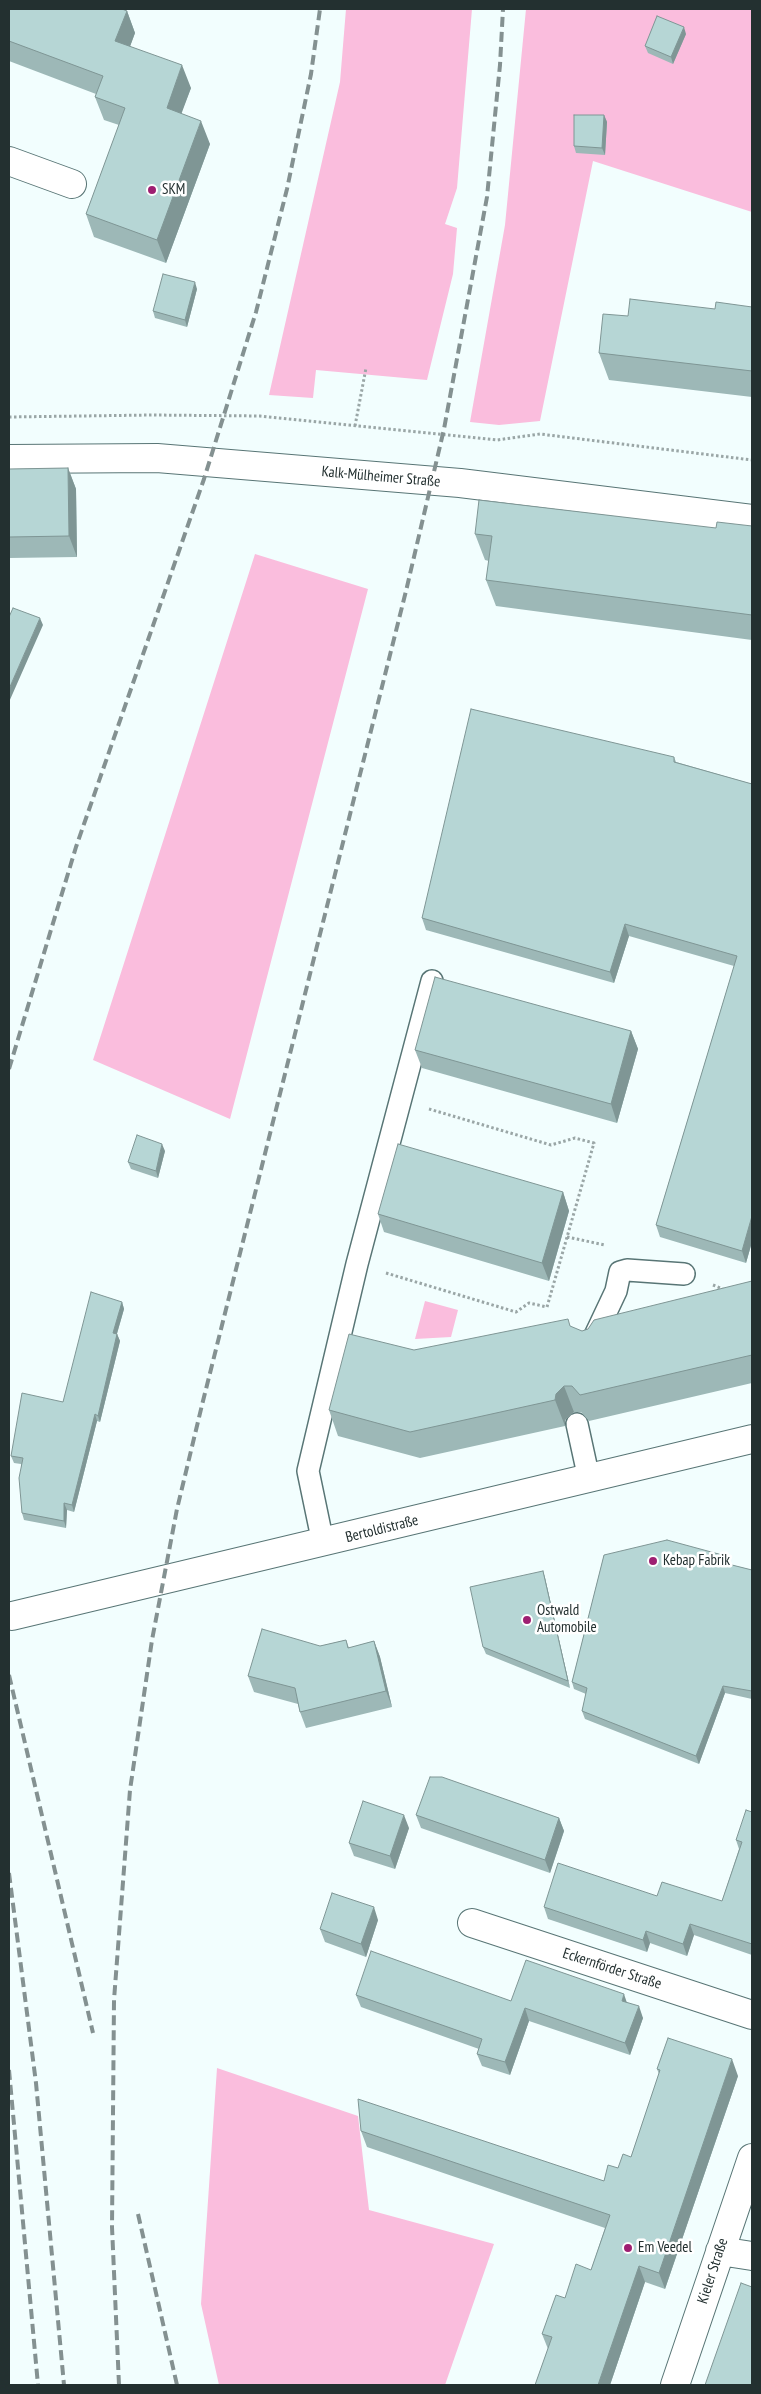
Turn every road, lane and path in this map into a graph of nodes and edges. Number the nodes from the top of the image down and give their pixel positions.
1 (9, 161) edge
2 (72, 184) dead end
3 (366, 368) dead end
4 (9, 418) edge
5 (355, 426) junction
6 (9, 459) edge
7 (752, 460) edge
8 (752, 519) edge
9 (432, 981) edge
10 (400, 1100) junction
11 (357, 1264) junction
12 (684, 1274) joint
13 (728, 1291) edge
14 (590, 1345) edge
15 (577, 1424) edge
16 (752, 1439) edge
17 (590, 1479) junction
18 (323, 1543) junction
19 (12, 1616) dead end
20 (472, 1923) dead end
21 (752, 2015) edge
22 (752, 2158) edge
23 (720, 2251) junction
24 (752, 2256) edge
25 (675, 2385) edge

1 - 2 street
3 - 5 path
4 - 5 path
5 - 7 path
6 - 8 street, Kalk-Mülheimer Straße
9 - 10 lane
10 - 11 lane
10 - 11 path
11 - 18 lane
12 - 13 path
12 - 14 lane
15 - 17 lane
16 - 17 street, Bertoldistraße
17 - 18 street, Bertoldistraße
18 - 19 street, Bertoldistraße
20 - 21 street, Eckernförder Straße
22 - 23 street, Kieler Straße
23 - 24 street
23 - 25 street, Kieler Straße

